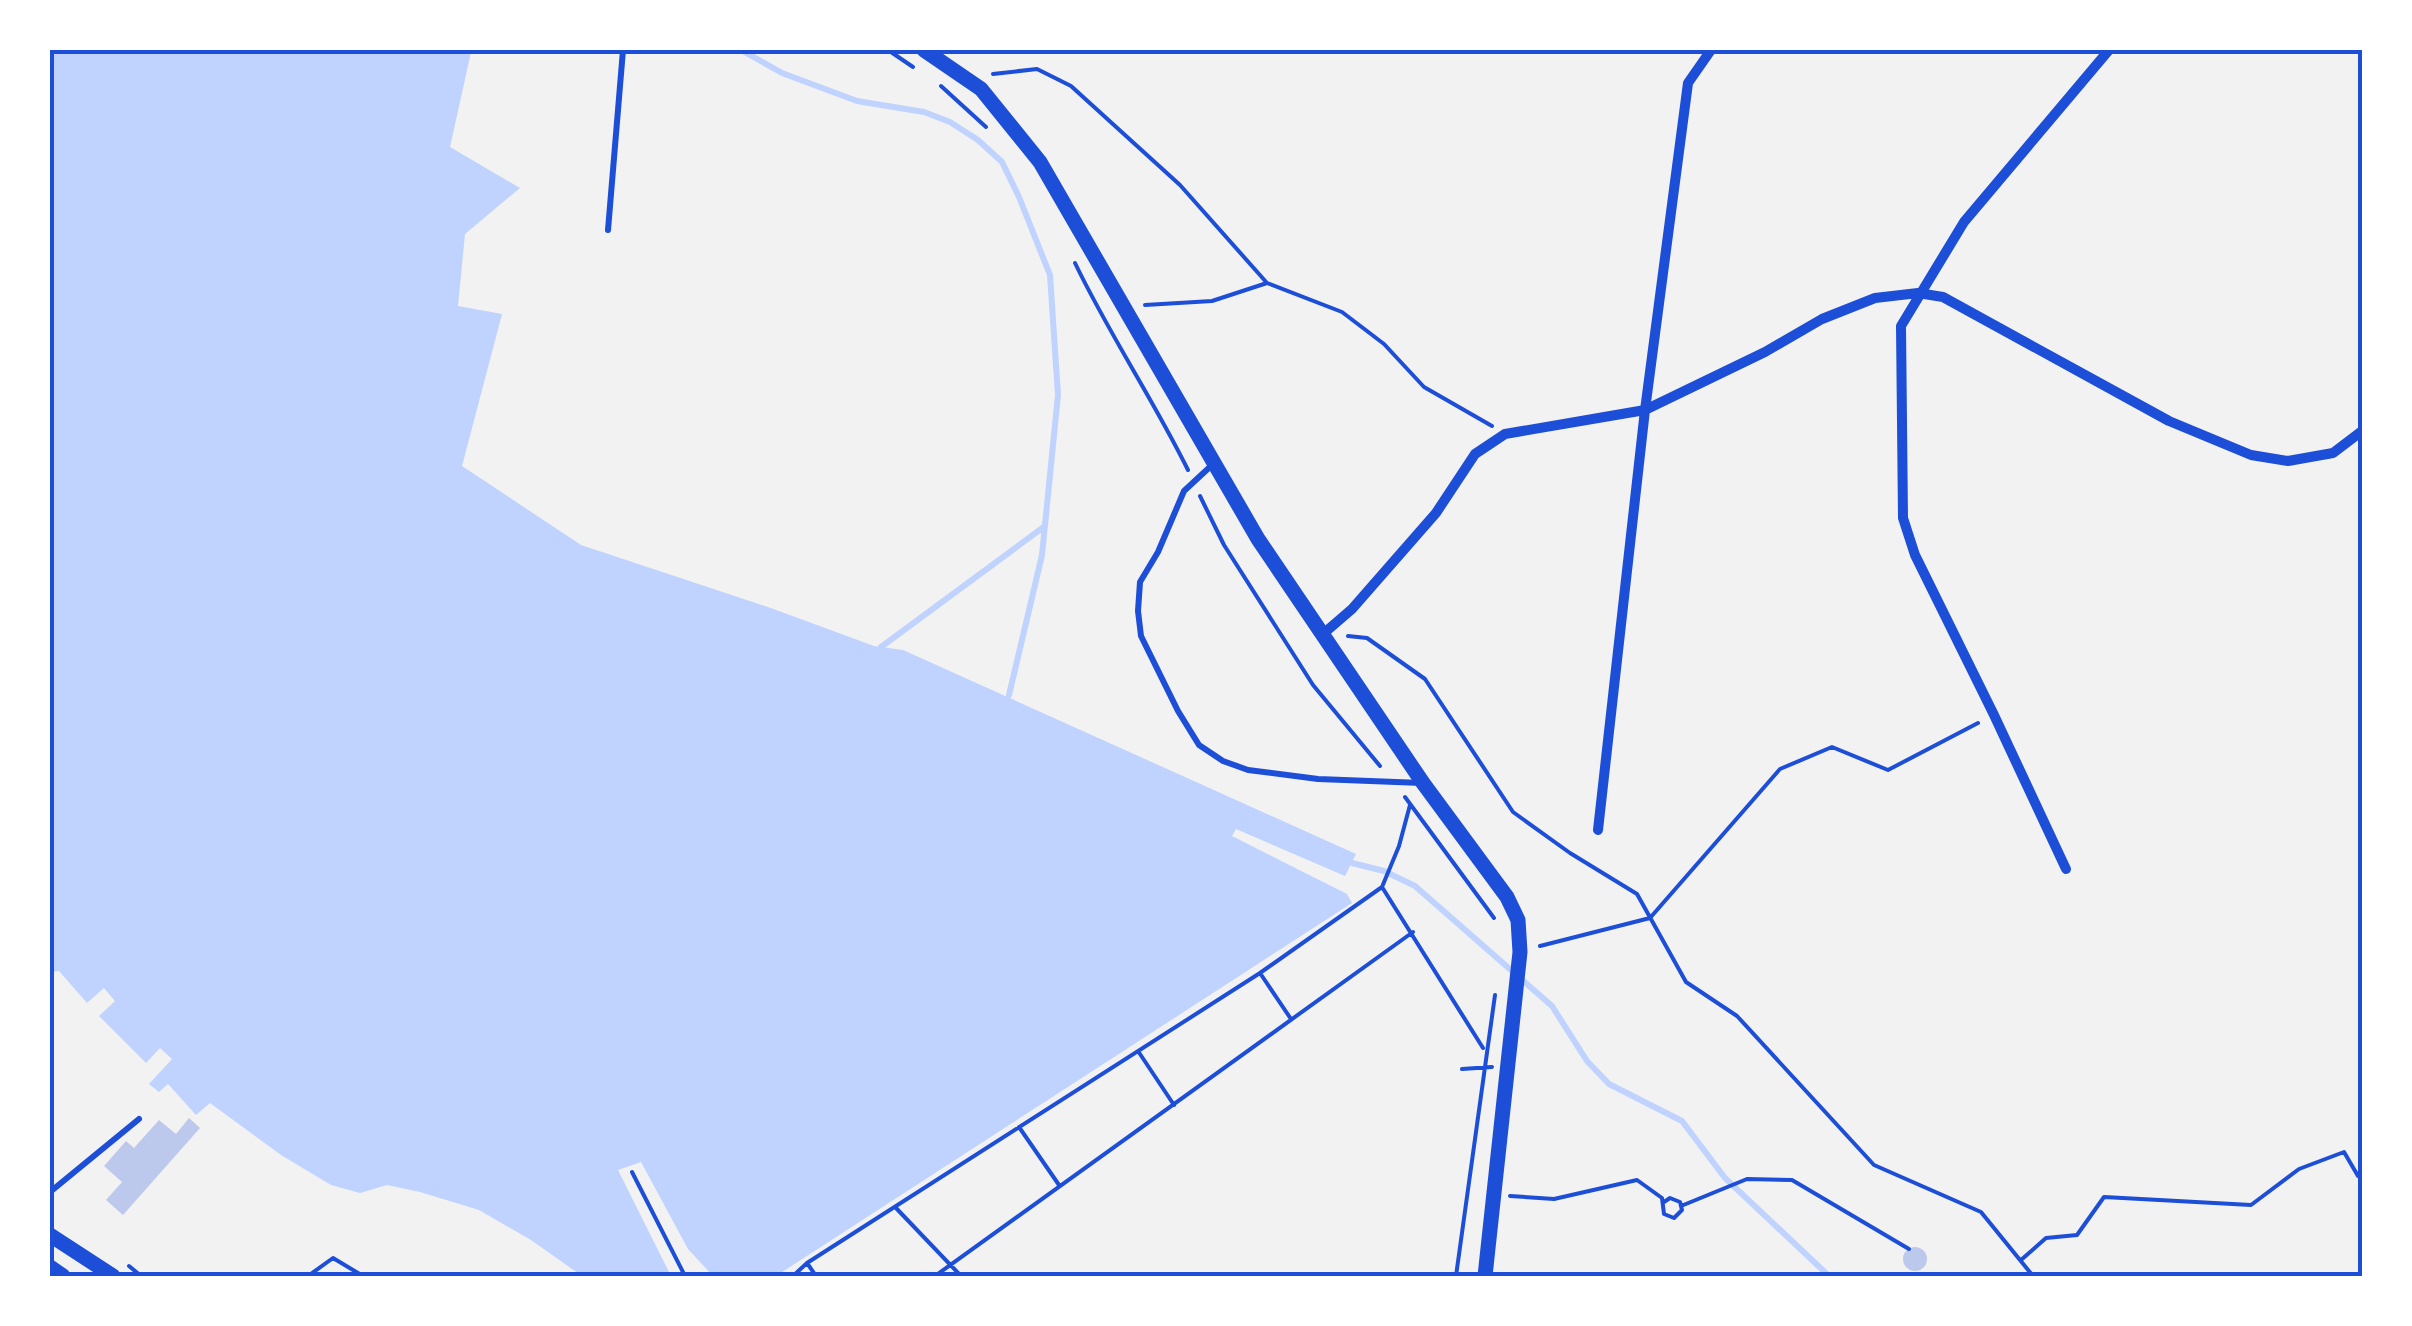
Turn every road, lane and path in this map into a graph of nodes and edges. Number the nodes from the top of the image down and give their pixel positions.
1 (623, 50) edge
2 (924, 50) edge
3 (1711, 50) edge
4 (2109, 50) edge
5 (959, 74) junction
6 (608, 230) dead end
7 (1267, 283) junction
8 (1918, 293) junction
9 (1123, 308) junction
10 (1645, 410) junction
11 (2362, 432) edge
12 (1504, 434) junction
13 (1212, 464) junction
14 (1323, 634) junction
15 (1994, 715) junction
16 (1423, 783) junction
17 (1410, 804) dead end
18 (1598, 830) dead end
19 (2066, 869) dead end
20 (1382, 886) junction
21 (1650, 918) junction
22 (1413, 932) junction
23 (1520, 952) junction
24 (1260, 973) junction
25 (1494, 996) dead end
26 (1292, 1020) junction
27 (1138, 1051) junction
28 (1485, 1051) junction
29 (1509, 1066) junction
30 (1462, 1068) dead end
31 (1482, 1068) junction
32 (1174, 1105) junction
33 (139, 1118) dead end
34 (1020, 1127) junction
35 (632, 1172) dead end
36 (2362, 1176) edge
37 (1060, 1186) junction
38 (50, 1192) edge
39 (1494, 1195) junction
40 (1664, 1202) junction
41 (1681, 1206) junction
42 (896, 1208) junction
43 (50, 1235) edge
44 (1909, 1249) dead end
45 (2021, 1260) junction
46 (807, 1264) junction
47 (950, 1266) junction
48 (50, 1267) edge
49 (63, 1276) edge
50 (113, 1276) edge
51 (308, 1276) edge
52 (363, 1276) edge
53 (685, 1276) edge
54 (792, 1276) edge
55 (816, 1276) edge
56 (936, 1276) edge
57 (961, 1276) edge
58 (1456, 1276) edge
59 (1486, 1276) edge
60 (2033, 1276) edge

1 - 6 lane
2 - 5 main road
3 - 10 street
4 - 8 street
5 - 7 path
5 - 9 main road
7 - 9 path
7 - 12 path
8 - 10 street
8 - 11 street
8 - 15 street
9 - 13 main road
10 - 12 street
10 - 18 street
12 - 14 street
13 - 14 main road
13 - 16 lane
14 - 16 main road
14 - 21 path
15 - 19 street
15 - 21 path
16 - 23 main road
17 - 20 path
20 - 22 path
20 - 24 path
21 - 23 path
21 - 45 path
22 - 26 path
22 - 28 path
23 - 29 main road
24 - 26 path
24 - 27 path
25 - 28 path
26 - 32 path
27 - 32 path
27 - 34 path
28 - 31 path
29 - 31 path
29 - 39 main road
30 - 31 path
31 - 58 path
32 - 37 path
33 - 38 lane
34 - 37 path
34 - 42 path
35 - 53 path
36 - 45 path
37 - 47 path
39 - 40 path
39 - 59 main road
40 - 41 path
40 - 41 path
41 - 44 path
42 - 46 path
42 - 47 path
43 - 50 main road
45 - 60 path
46 - 54 path
46 - 55 path
47 - 56 path
47 - 57 path
48 - 49 main road
51 - 52 path

